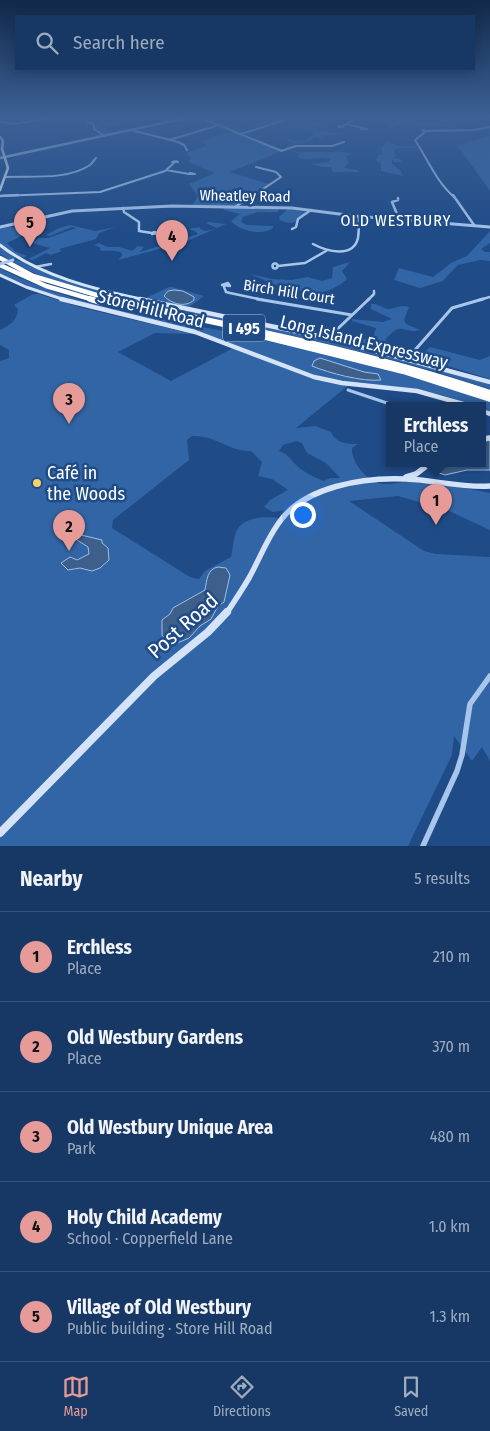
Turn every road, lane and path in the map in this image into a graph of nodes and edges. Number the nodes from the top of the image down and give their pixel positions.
1 (426, 156) edge
2 (5, 157) joint
3 (0, 158) edge
4 (96, 158) dead end
5 (174, 163) dead end
6 (252, 166) dead end
7 (166, 170) junction
8 (189, 174) dead end
9 (6, 177) junction
10 (0, 190) edge
11 (0, 196) edge
12 (398, 198) dead end
13 (235, 207) junction
14 (123, 208) junction
15 (311, 210) junction
16 (359, 216) junction
17 (399, 219) junction
18 (474, 225) junction
19 (1, 227) edge
20 (490, 227) edge
21 (292, 229) dead end
22 (152, 234) dead end
23 (0, 244) edge
24 (313, 244) dead end
25 (326, 251) junction
26 (0, 258) edge
27 (18, 259) junction
28 (50, 264) joint
29 (0, 265) edge
30 (278, 266) dead end
31 (35, 268) junction
32 (41, 270) junction
33 (0, 275) edge
34 (224, 287) dead end
35 (374, 291) dead end
36 (490, 297) edge
37 (352, 315) junction
38 (328, 338) junction
39 (408, 358) junction
40 (490, 382) edge
41 (348, 390) dead end
42 (490, 393) edge
43 (490, 399) edge
44 (456, 402) edge
45 (386, 403) edge
46 (425, 467) edge
47 (416, 474) junction
48 (396, 479) junction
49 (422, 480) junction
50 (490, 486) edge
51 (490, 676) edge
52 (0, 833) edge
53 (422, 846) edge

1 - 18 street
2 - 3 street
2 - 9 main road
4 - 9 street
5 - 7 street
6 - 13 street
7 - 8 street
7 - 11 street
9 - 10 main road
12 - 17 street
13 - 14 street, Wheatley Road
13 - 15 street, Wheatley Road
14 - 19 street, Wheatley Road
14 - 22 street
15 - 16 street, Wheatley Road
15 - 21 street
16 - 17 street, Wheatley Road
16 - 25 street
17 - 18 street, Wheatley Road
18 - 20 street, Wheatley Road
23 - 27 main road, Store Hill Road
24 - 25 street
25 - 30 street
26 - 42 highway, Long Island Expressway / I 495
27 - 29 street, bridge
27 - 31 main road, Store Hill Road
28 - 31 street
28 - 32 street
29 - 43 highway, Long Island Expressway / I 495
31 - 32 main road, Store Hill Road
32 - 38 main road, Store Hill Road
33 - 44 main road, Store Hill Road
34 - 37 street, Birch Hill Court
35 - 37 street
36 - 39 street
37 - 38 street
38 - 39 main road, Store Hill Road
39 - 40 main road, Store Hill Road
41 - 45 street
46 - 47 main road, Post Road
47 - 48 main road, Post Road
47 - 49 main road
48 - 49 main road, Post Road
48 - 52 main road, Post Road
49 - 50 main road, Post Road
51 - 53 street

